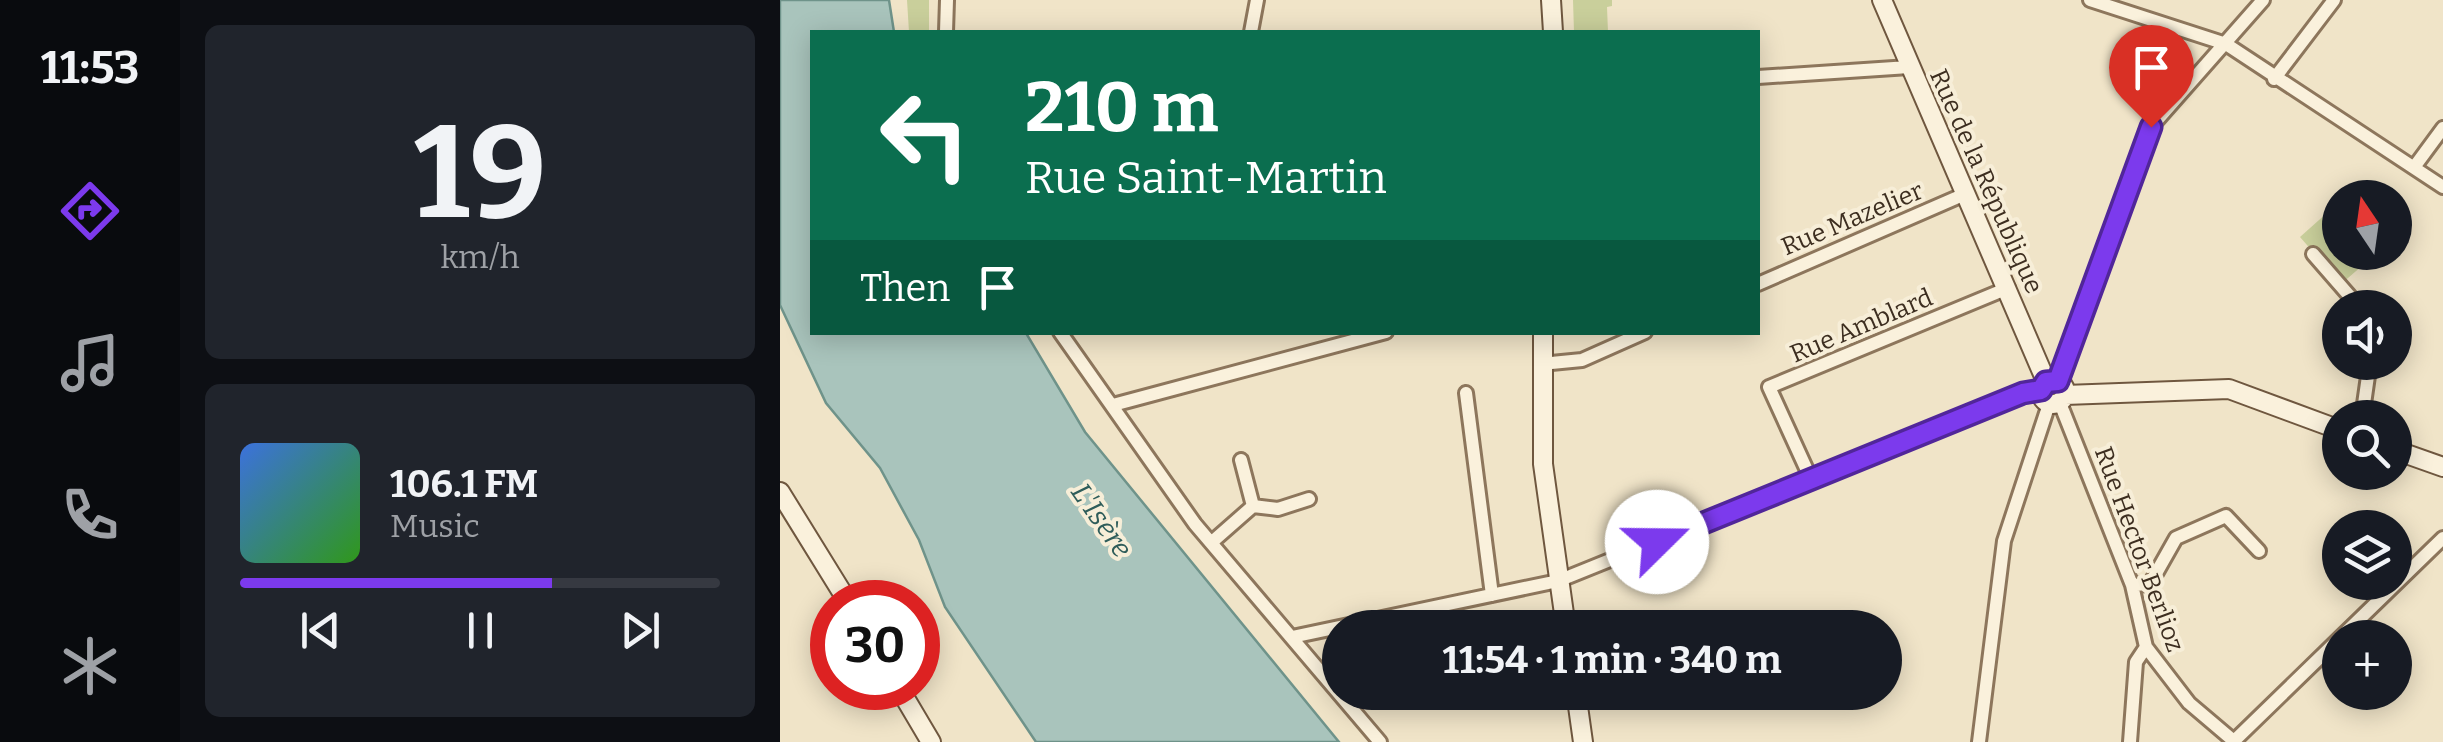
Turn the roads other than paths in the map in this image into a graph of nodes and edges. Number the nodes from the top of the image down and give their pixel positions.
1 (947, 0) edge
2 (1257, 0) edge
3 (1551, 0) edge
4 (1882, 0) edge
5 (2090, 0) edge
6 (2263, 0) edge
7 (2334, 0) edge
8 (946, 30) edge
9 (1251, 30) edge
10 (1553, 30) edge
11 (2226, 44) junction
12 (1908, 67) junction
13 (1760, 78) edge
14 (2274, 80) junction
15 (2443, 128) edge
16 (2415, 166) junction
17 (2443, 187) edge
18 (1965, 194) junction
19 (2312, 254) dead end
20 (1760, 283) edge
21 (2008, 288) junction
22 (2344, 290) edge
23 (1067, 335) edge
24 (1327, 335) edge
25 (1376, 335) edge
26 (1543, 335) edge
27 (1638, 335) edge
28 (1330, 348) junction
29 (1541, 364) junction
30 (2053, 392) junction
31 (1466, 393) dead end
32 (1113, 406) junction
33 (2322, 423) edge
34 (2412, 456) edge
35 (1240, 460) dead end
36 (2443, 467) edge
37 (1811, 479) junction
38 (780, 492) edge
39 (1309, 498) dead end
40 (1253, 506) junction
41 (2443, 538) edge
42 (1212, 542) junction
43 (2259, 551) dead end
44 (834, 580) edge
45 (1558, 581) junction
46 (2132, 584) junction
47 (1492, 595) junction
48 (1563, 610) edge
49 (2359, 620) edge
50 (1292, 636) junction
51 (2146, 647) junction
52 (2322, 656) edge
53 (912, 710) edge
54 (1579, 710) edge
55 (931, 742) edge
56 (1380, 742) edge
57 (1584, 742) edge
58 (1980, 742) edge
59 (2130, 742) edge
60 (2234, 742) edge

1 - 8 street
2 - 9 street
3 - 10 street
4 - 12 street, Rue de la République
5 - 11 street
6 - 11 street
7 - 14 street
11 - 14 street
11 - 30 street
12 - 13 street
12 - 18 street, Rue de la République
14 - 16 street
15 - 16 street
16 - 17 street
18 - 20 street, Rue Mazelier
18 - 21 street, Rue de la République
19 - 22 street
21 - 30 street, Rue de la République
21 - 37 street, Rue Amblard
23 - 32 street
24 - 28 street
25 - 28 street
26 - 29 street
27 - 29 street
28 - 32 street
29 - 45 street
30 - 33 street
30 - 37 street
30 - 46 street, Rue Hector Berlioz
30 - 58 street
31 - 47 street
32 - 42 street
34 - 36 street
35 - 40 street
37 - 45 street
38 - 44 street
39 - 40 street
40 - 42 street
41 - 49 street
42 - 50 street
43 - 46 street
45 - 47 street
45 - 48 street
46 - 51 street, Rue Hector Berlioz
47 - 50 street
50 - 56 street
51 - 59 street
51 - 60 street, Rue Hector Berlioz
52 - 60 street
53 - 55 street
54 - 57 street

